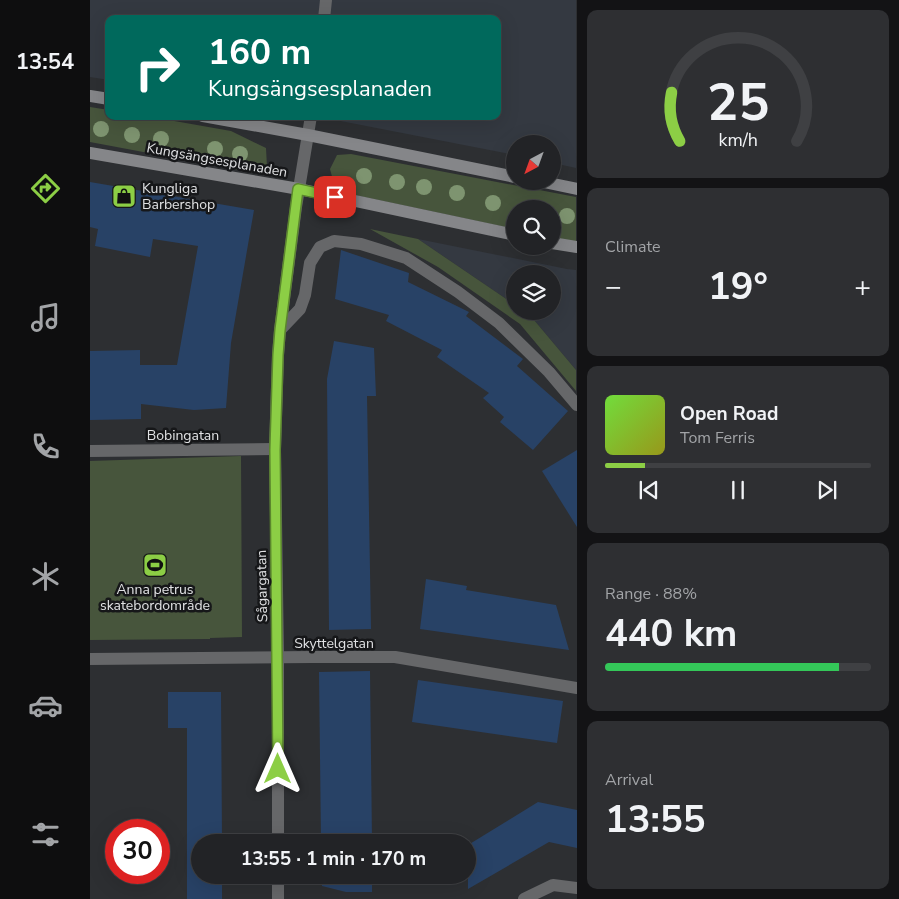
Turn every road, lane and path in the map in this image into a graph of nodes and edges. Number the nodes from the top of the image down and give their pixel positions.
1 (326, 0) edge
2 (324, 15) edge
3 (90, 96) edge
4 (105, 98) edge
5 (225, 120) edge
6 (310, 120) edge
7 (308, 135) junction
8 (90, 153) edge
9 (506, 174) edge
10 (561, 186) edge
11 (298, 189) junction
12 (576, 189) edge
13 (506, 233) edge
14 (561, 244) edge
15 (576, 247) edge
16 (280, 330) junction
17 (576, 406) edge
18 (275, 450) junction
19 (90, 451) edge
20 (278, 658) junction
21 (90, 659) edge
22 (576, 688) edge
23 (278, 834) edge
24 (278, 884) edge
25 (576, 888) edge
26 (278, 899) edge
27 (524, 899) edge

1 - 2 street
3 - 4 street
5 - 7 street
6 - 7 street, Sågargatan
7 - 9 street
7 - 11 street, Sågargatan
8 - 11 street, Kungsängsesplanaden
10 - 12 street
11 - 13 street, Kungsängsesplanaden
11 - 16 street, Sågargatan
14 - 15 street
16 - 17 street
16 - 18 street, Sågargatan
18 - 19 street, Bobingatan
18 - 20 street, Sågargatan
20 - 21 street, Skyttelgatan
20 - 22 street, Skyttelgatan
20 - 23 street, Sågargatan
24 - 26 street
25 - 27 street

